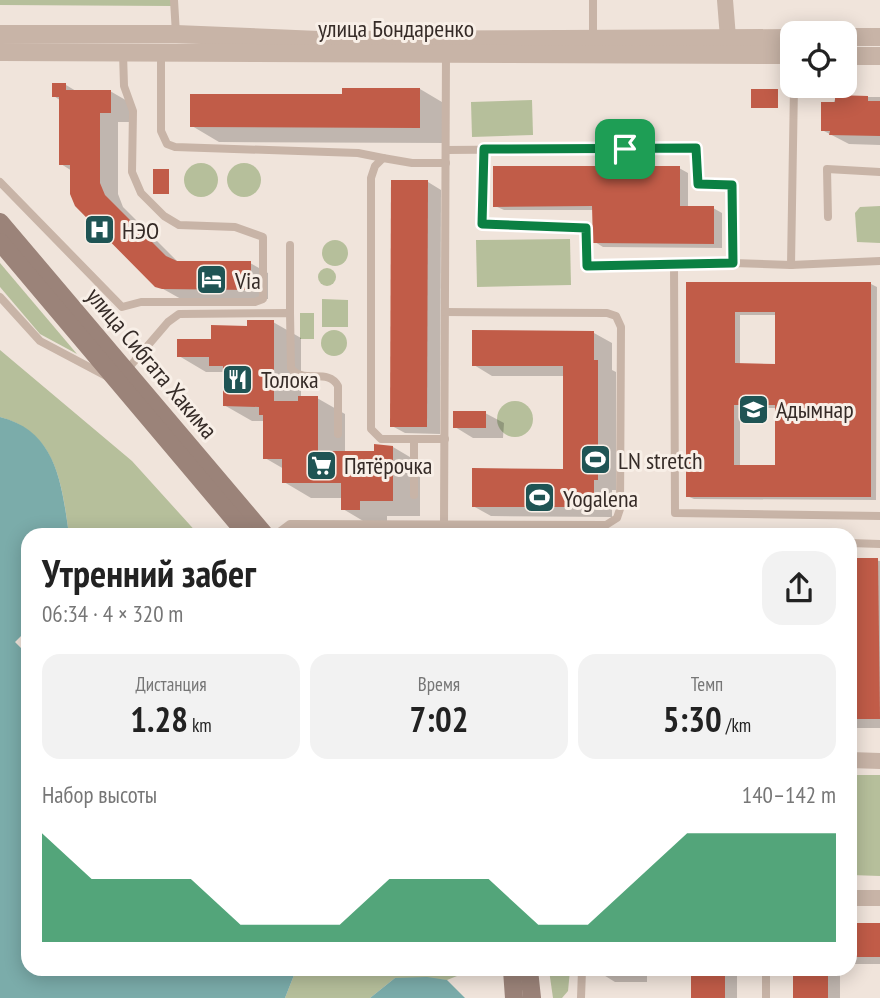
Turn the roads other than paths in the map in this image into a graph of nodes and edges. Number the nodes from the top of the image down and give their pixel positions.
1 (174, 0) edge
2 (593, 0) edge
3 (725, 0) edge
4 (0, 34) edge
5 (176, 34) junction
6 (857, 37) edge
7 (880, 37) edge
8 (593, 38) junction
9 (780, 40) edge
10 (728, 46) junction
11 (0, 52) edge
12 (161, 52) junction
13 (123, 53) junction
14 (446, 53) junction
15 (780, 53) edge
16 (857, 56) edge
17 (880, 56) edge
18 (794, 98) edge
19 (484, 149) junction
20 (446, 150) junction
21 (383, 158) junction
22 (446, 163) junction
23 (880, 172) edge
24 (0, 182) edge
25 (828, 217) dead end
26 (0, 222) edge
27 (0, 242) edge
28 (290, 245) dead end
29 (880, 261) edge
30 (733, 263) junction
31 (674, 264) junction
32 (791, 265) junction
33 (0, 296) edge
34 (445, 312) junction
35 (290, 313) junction
36 (122, 375) junction
37 (338, 434) dead end
38 (414, 439) junction
39 (444, 439) junction
40 (414, 495) dead end
41 (880, 516) edge
42 (444, 525) junction
43 (242, 528) edge
44 (259, 528) edge
45 (285, 528) edge
46 (857, 543) edge
47 (880, 544) edge
48 (857, 760) edge
49 (880, 761) edge
50 (857, 898) edge
51 (880, 898) edge
52 (512, 976) edge
53 (530, 976) edge
54 (582, 976) edge
55 (766, 976) edge
56 (514, 998) edge
57 (532, 998) edge
58 (581, 998) edge
59 (766, 998) edge

1 - 5 lane
2 - 8 lane
3 - 10 street
4 - 5 street, улица Бондаренко
5 - 8 street, улица Бондаренко
6 - 7 street
8 - 10 street, улица Бондаренко
9 - 10 street, улица Бондаренко
10 - 14 street, улица Бондаренко
10 - 15 street, улица Бондаренко
11 - 13 street, улица Бондаренко
12 - 13 street, улица Бондаренко
12 - 14 street, улица Бондаренко
12 - 21 lane
13 - 24 lane
14 - 20 lane
16 - 17 street
18 - 32 lane
19 - 20 lane
19 - 30 lane
19 - 31 lane
20 - 22 lane
21 - 22 lane
21 - 38 lane
22 - 34 lane
23 - 25 lane
26 - 36 main road, улица Сибгата Хакима
27 - 36 main road, улица Сибгата Хакима
28 - 35 lane
29 - 32 lane
30 - 31 lane
30 - 32 lane
31 - 41 lane
33 - 36 lane
34 - 39 lane
34 - 42 lane
35 - 36 lane
35 - 37 lane
36 - 43 main road, улица Сибгата Хакима
36 - 44 main road, улица Сибгата Хакима
38 - 39 lane
38 - 40 lane
39 - 42 lane
42 - 45 lane
46 - 47 lane
48 - 49 street
50 - 51 street
52 - 56 main road
53 - 57 main road
54 - 58 lane
55 - 59 lane

